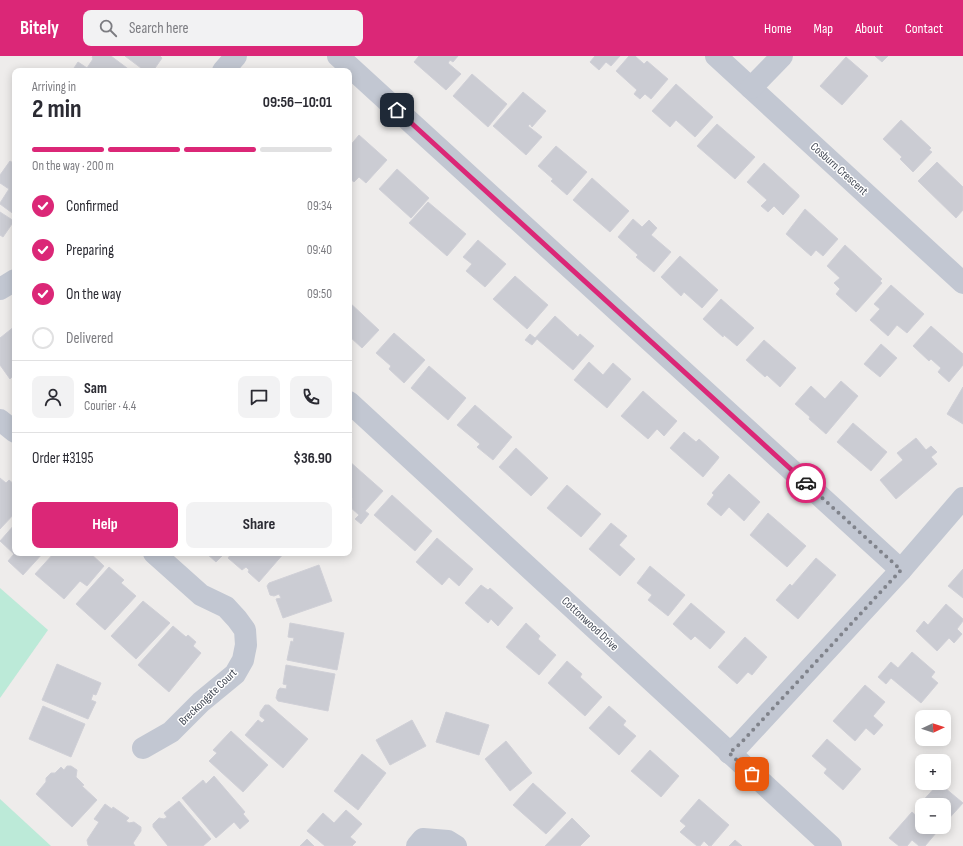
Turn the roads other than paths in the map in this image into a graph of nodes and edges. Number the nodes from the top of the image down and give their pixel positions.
1 (236, 56) edge
2 (338, 56) edge
3 (716, 56) edge
4 (782, 56) edge
5 (226, 68) edge
6 (351, 68) edge
7 (352, 69) edge
8 (750, 88) junction
9 (12, 282) edge
10 (963, 283) edge
11 (0, 289) edge
12 (352, 405) edge
13 (0, 420) edge
14 (12, 430) edge
15 (963, 498) edge
16 (157, 556) edge
17 (901, 570) junction
18 (144, 748) dead end
19 (729, 753) junction
20 (417, 846) edge
21 (456, 846) edge
22 (831, 846) edge

1 - 5 street
2 - 6 street
3 - 8 street, Cosburn Crescent
4 - 8 street
7 - 17 street
8 - 10 street, Cosburn Crescent
9 - 11 street
12 - 19 street, Cottonwood Drive
13 - 14 street
15 - 17 street
16 - 18 street, Breckongate Court
17 - 19 street
19 - 22 street, Cottonwood Drive
20 - 21 street

